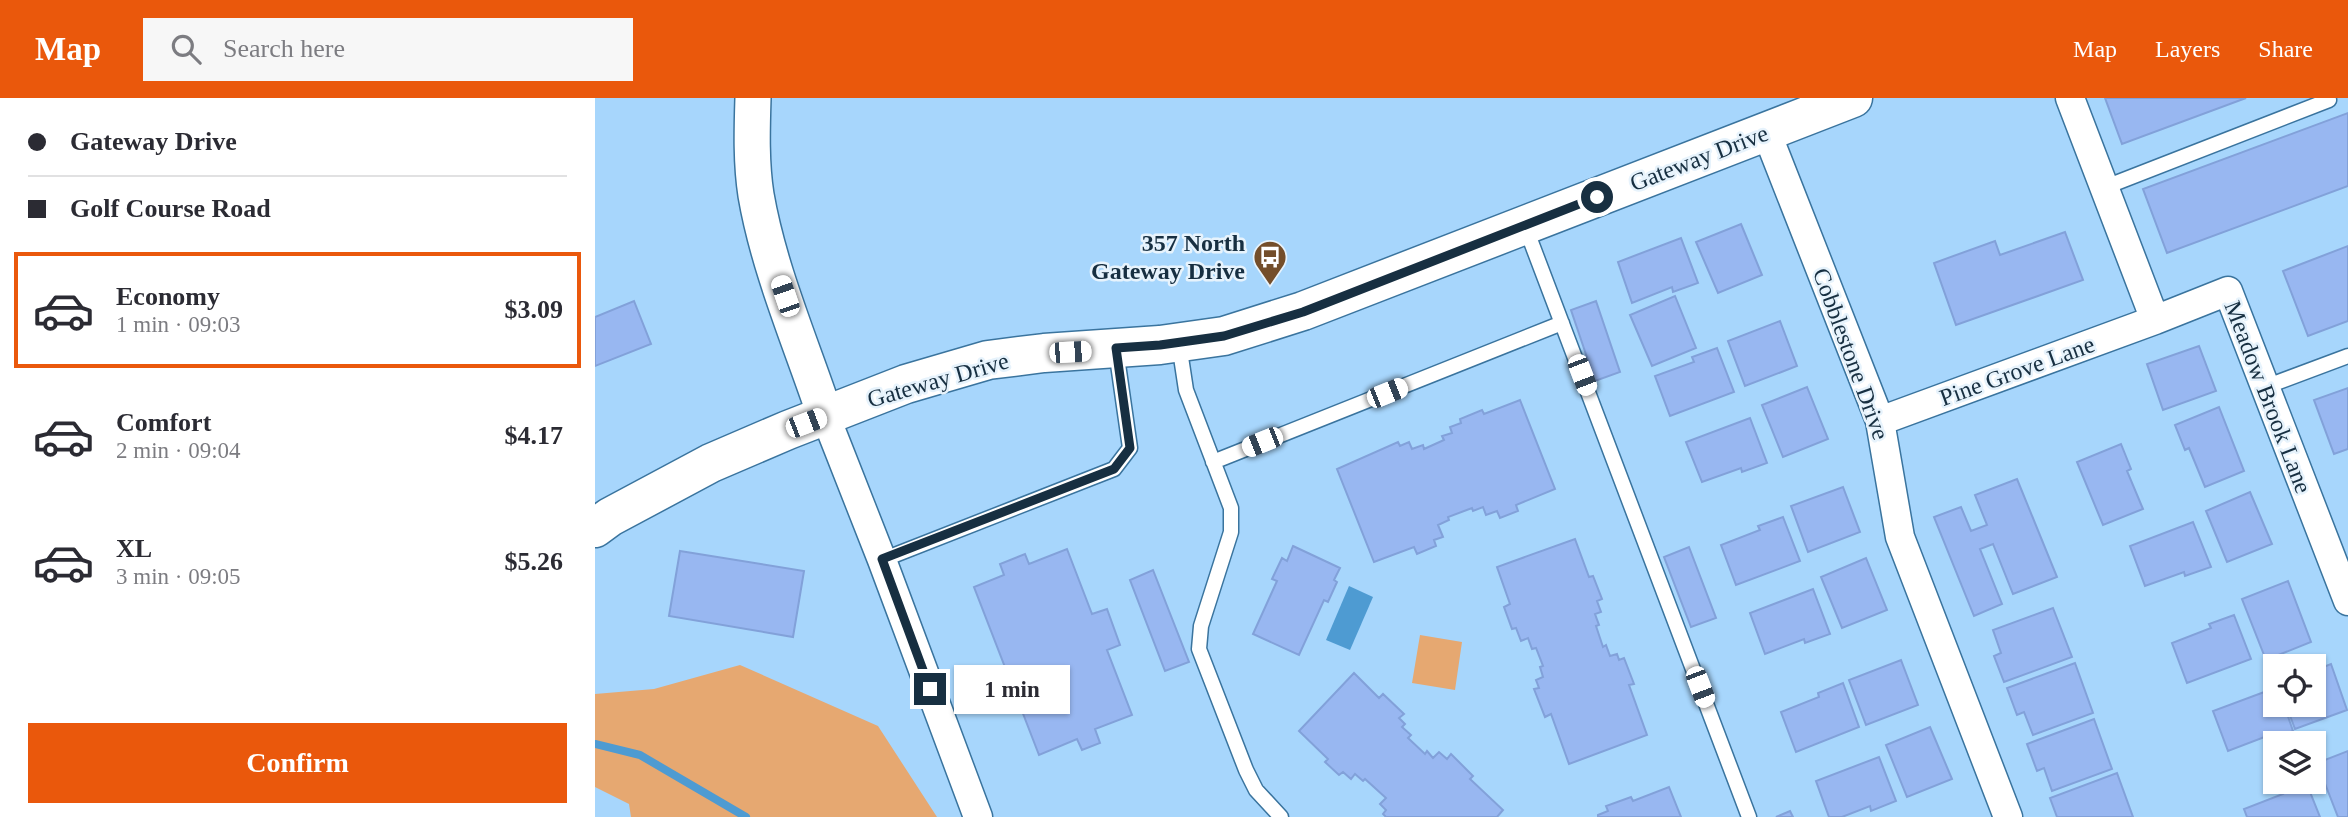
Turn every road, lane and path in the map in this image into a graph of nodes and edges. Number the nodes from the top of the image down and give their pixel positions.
1 (753, 98) edge
2 (1853, 98) edge
3 (2070, 98) edge
4 (2329, 100) dead end
5 (1766, 131) junction
6 (2103, 188) junction
7 (1525, 225) junction
8 (2155, 320) junction
9 (1562, 323) junction
10 (1179, 342) junction
11 (1116, 348) junction
12 (2348, 356) edge
13 (2265, 387) junction
14 (825, 415) junction
15 (1880, 421) junction
16 (1213, 462) junction
17 (595, 528) edge
18 (882, 559) junction
19 (2348, 601) edge
20 (978, 817) edge
21 (1281, 817) edge
22 (1749, 817) edge
23 (2008, 817) edge

1 - 14 street
2 - 5 main road, Gateway Drive
3 - 6 street
4 - 6 lane
5 - 7 main road, Gateway Drive
5 - 15 street, Cobblestone Drive
6 - 8 street
7 - 9 lane
7 - 10 main road, Gateway Drive
8 - 13 street, Meadow Brook Lane
8 - 15 street, Pine Grove Lane
9 - 16 lane
9 - 22 lane
10 - 11 main road, Gateway Drive
10 - 16 lane
11 - 14 main road, Gateway Drive
11 - 18 lane
12 - 13 lane
13 - 19 street, Meadow Brook Lane
14 - 17 main road, Gateway Drive
14 - 18 street
15 - 23 street, Cobblestone Drive
16 - 21 lane
18 - 20 street

